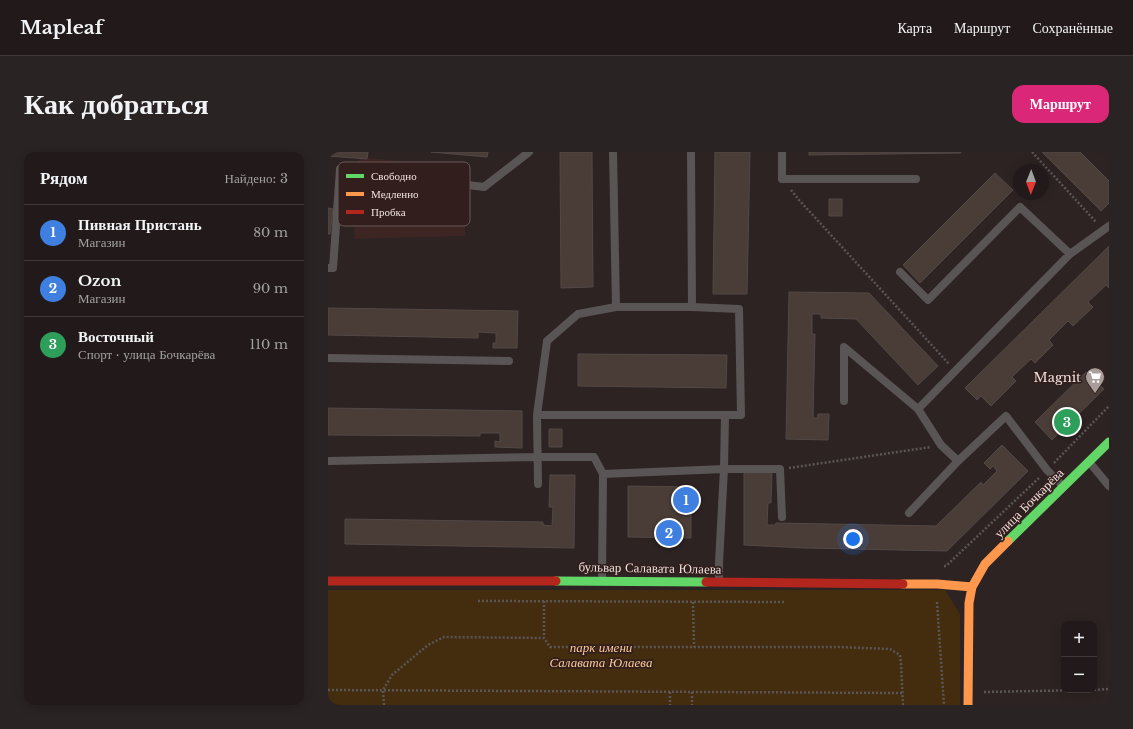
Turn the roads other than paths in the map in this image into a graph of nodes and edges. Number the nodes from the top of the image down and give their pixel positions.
1 (529, 152) edge
2 (614, 152) edge
3 (691, 152) edge
4 (782, 152) edge
5 (916, 179) dead end
6 (470, 185) edge
7 (338, 197) edge
8 (1106, 228) edge
9 (1070, 254) junction
10 (328, 268) edge
11 (900, 272) dead end
12 (616, 307) junction
13 (692, 308) junction
14 (328, 358) edge
15 (509, 361) dead end
16 (844, 401) dead end
17 (918, 409) junction
18 (537, 415) junction
19 (725, 415) junction
20 (1109, 442) edge
21 (537, 457) junction
22 (328, 460) edge
23 (958, 461) junction
24 (1089, 462) junction
25 (724, 469) junction
26 (603, 474) junction
27 (538, 484) dead end
28 (1063, 486) junction
29 (1109, 486) edge
30 (910, 513) dead end
31 (782, 517) dead end
32 (602, 580) junction
33 (328, 581) edge
34 (719, 582) junction
35 (972, 587) junction
36 (968, 705) edge

1 - 6 lane
2 - 12 lane
3 - 13 lane
4 - 5 lane
7 - 10 lane
8 - 9 lane
9 - 11 lane
9 - 17 lane
12 - 13 lane
12 - 18 lane
13 - 19 lane
14 - 15 lane
16 - 17 lane
17 - 23 lane
18 - 19 lane
18 - 21 lane
19 - 25 lane
20 - 24 street, улица Бочкарёва
21 - 22 lane
21 - 26 lane
21 - 27 lane
23 - 28 lane
23 - 30 lane
24 - 28 street, улица Бочкарёва
24 - 29 lane
25 - 26 lane
25 - 31 lane
25 - 34 lane
26 - 32 lane
28 - 35 street, улица Бочкарёва
32 - 33 street, бульвар Салавата Юлаева
32 - 34 street, бульвар Салавата Юлаева
34 - 35 street, бульвар Салавата Юлаева
35 - 36 street

